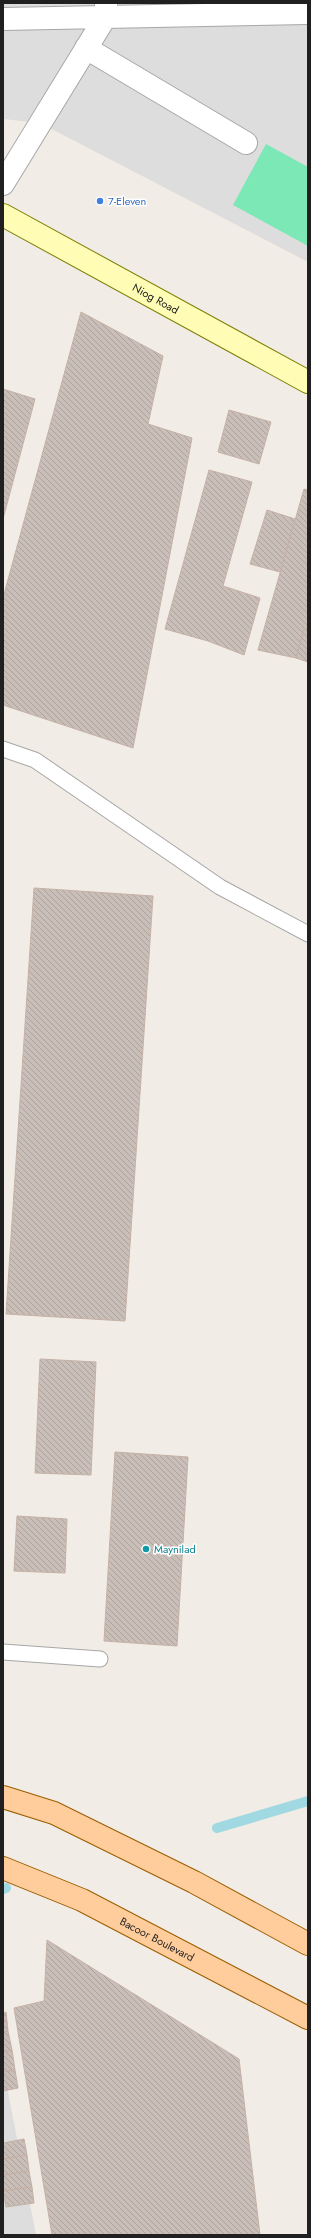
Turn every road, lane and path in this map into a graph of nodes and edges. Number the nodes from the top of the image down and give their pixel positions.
1 (106, 10) edge
2 (308, 13) edge
3 (3, 20) edge
4 (86, 48) junction
5 (246, 143) dead end
6 (3, 184) edge
7 (3, 216) edge
8 (308, 382) edge
9 (3, 749) edge
10 (308, 934) edge
11 (3, 1652) edge
12 (100, 1659) dead end
13 (3, 1797) edge
14 (3, 1868) edge
15 (308, 1944) edge
16 (308, 2018) edge

1 - 2 street
1 - 3 street
1 - 4 street
4 - 5 street
4 - 6 street
7 - 8 street, Niog Road
9 - 10 lane
11 - 12 lane
13 - 15 main road
14 - 16 main road, Bacoor Boulevard

